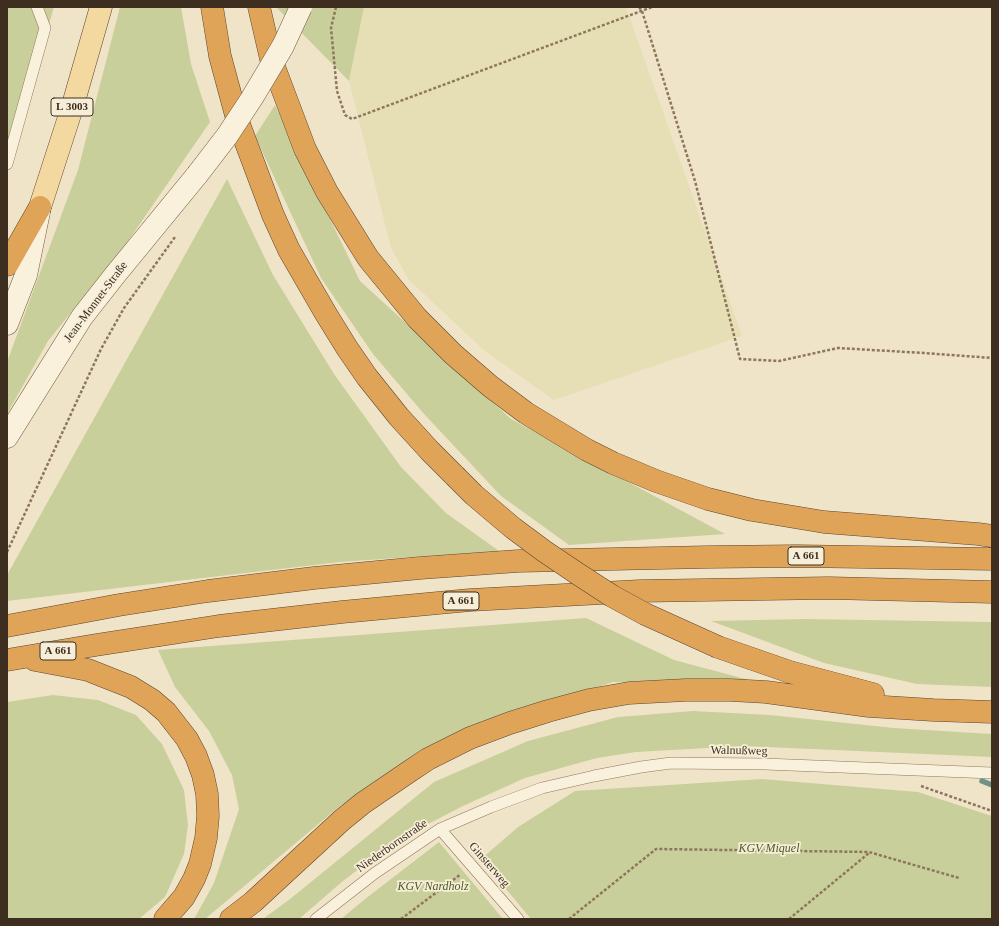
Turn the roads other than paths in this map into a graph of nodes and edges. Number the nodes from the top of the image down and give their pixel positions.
1 (37, 7) edge
2 (101, 7) edge
3 (212, 7) edge
4 (258, 7) edge
5 (301, 7) edge
6 (7, 164) edge
7 (40, 207) junction
8 (7, 265) edge
9 (7, 324) edge
10 (7, 436) edge
11 (992, 536) edge
12 (992, 559) edge
13 (992, 592) edge
14 (7, 626) edge
15 (13, 659) edge
16 (991, 712) edge
17 (992, 773) edge
18 (491, 807) joint
19 (440, 829) junction
20 (165, 919) edge
21 (231, 919) edge
22 (316, 919) edge
23 (518, 919) edge

1 - 6 lane
2 - 7 main road, L 3003
3 - 16 highway, bridge
4 - 11 highway
5 - 10 main road, Jean-Monnet-Straße, bridge
7 - 8 highway
7 - 9 main road, L 3003
12 - 14 highway, A 661
13 - 15 highway, A 661
15 - 20 highway
16 - 21 highway
17 - 18 lane, Walnußweg
18 - 19 lane, Niederbornstraße
19 - 22 lane, Niederbornstraße
19 - 23 lane, Ginsterweg

